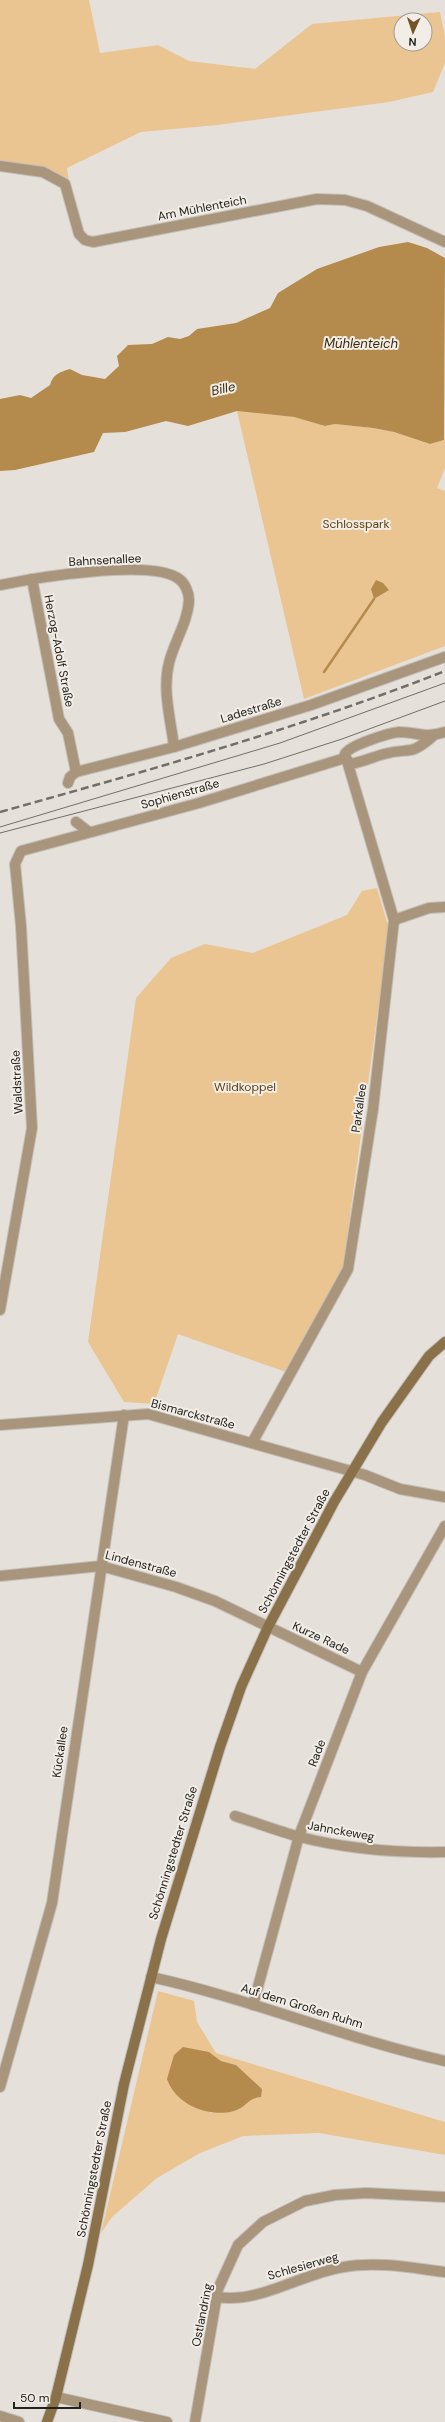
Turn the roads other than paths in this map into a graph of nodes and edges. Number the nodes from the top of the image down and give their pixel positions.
1 (0, 166) edge
2 (445, 242) edge
3 (32, 579) junction
4 (0, 585) edge
5 (445, 657) edge
6 (445, 732) edge
7 (432, 737) junction
8 (174, 748) junction
9 (345, 758) junction
10 (76, 772) junction
11 (68, 783) dead end
12 (76, 822) dead end
13 (89, 832) junction
14 (21, 851) joint
15 (445, 907) edge
16 (394, 920) junction
17 (0, 1310) edge
18 (445, 1342) edge
19 (124, 1415) junction
20 (0, 1425) edge
21 (252, 1443) junction
22 (352, 1472) junction
23 (445, 1497) edge
24 (445, 1526) edge
25 (101, 1566) junction
26 (0, 1576) edge
27 (268, 1627) junction
28 (362, 1672) junction
29 (236, 1816) dead end
30 (299, 1836) junction
31 (445, 1852) edge
32 (151, 1977) junction
33 (253, 2005) junction
34 (445, 2061) edge
35 (0, 2087) edge
36 (445, 2197) edge
37 (445, 2272) edge
38 (217, 2296) junction
39 (56, 2397) junction
40 (0, 2416) edge
41 (19, 2422) edge
42 (47, 2422) edge
43 (167, 2422) edge
44 (195, 2422) edge

1 - 2 street, Am Mühlenteich
3 - 4 street, Bahnsenallee
3 - 8 street, Bahnsenallee
3 - 10 street, Herzog-Adolf Straße
5 - 8 street, Ladestraße
6 - 7 street, Sophienstraße
7 - 9 street, Sophienstraße
7 - 9 street, Sophienstraße
8 - 10 street, Ladestraße
9 - 13 street, Sophienstraße
9 - 16 street, Parkallee
10 - 11 street
12 - 13 street
13 - 14 street, Sophienstraße
14 - 17 street, Waldstraße
15 - 16 street
16 - 21 street, Parkallee
18 - 22 main road, Schönningstedter Straße
19 - 20 street, Bismarckstraße
19 - 21 street, Bismarckstraße
19 - 25 street, Kückallee
21 - 22 street, Bismarckstraße
22 - 23 street, Bismarckstraße
22 - 27 main road, Schönningstedter Straße
24 - 28 street, Rade
25 - 26 street, Lindenstraße
25 - 27 street, Lindenstraße
25 - 35 street, Kückallee
27 - 28 street, Kurze Rade
27 - 32 main road, Schönningstedter Straße
28 - 30 street, Rade
29 - 30 street, Jahnckeweg
30 - 31 street, Jahnckeweg
30 - 33 street, Rade
32 - 33 street, Auf dem Großen Ruhm
32 - 39 main road, Schönningstedter Straße
33 - 34 street, Auf dem Großen Ruhm
36 - 38 street, Ostlandring
37 - 38 street, Schlesierweg
38 - 44 street, Ostlandring
39 - 42 main road, Schönningstedter Straße
39 - 43 street
40 - 41 street

